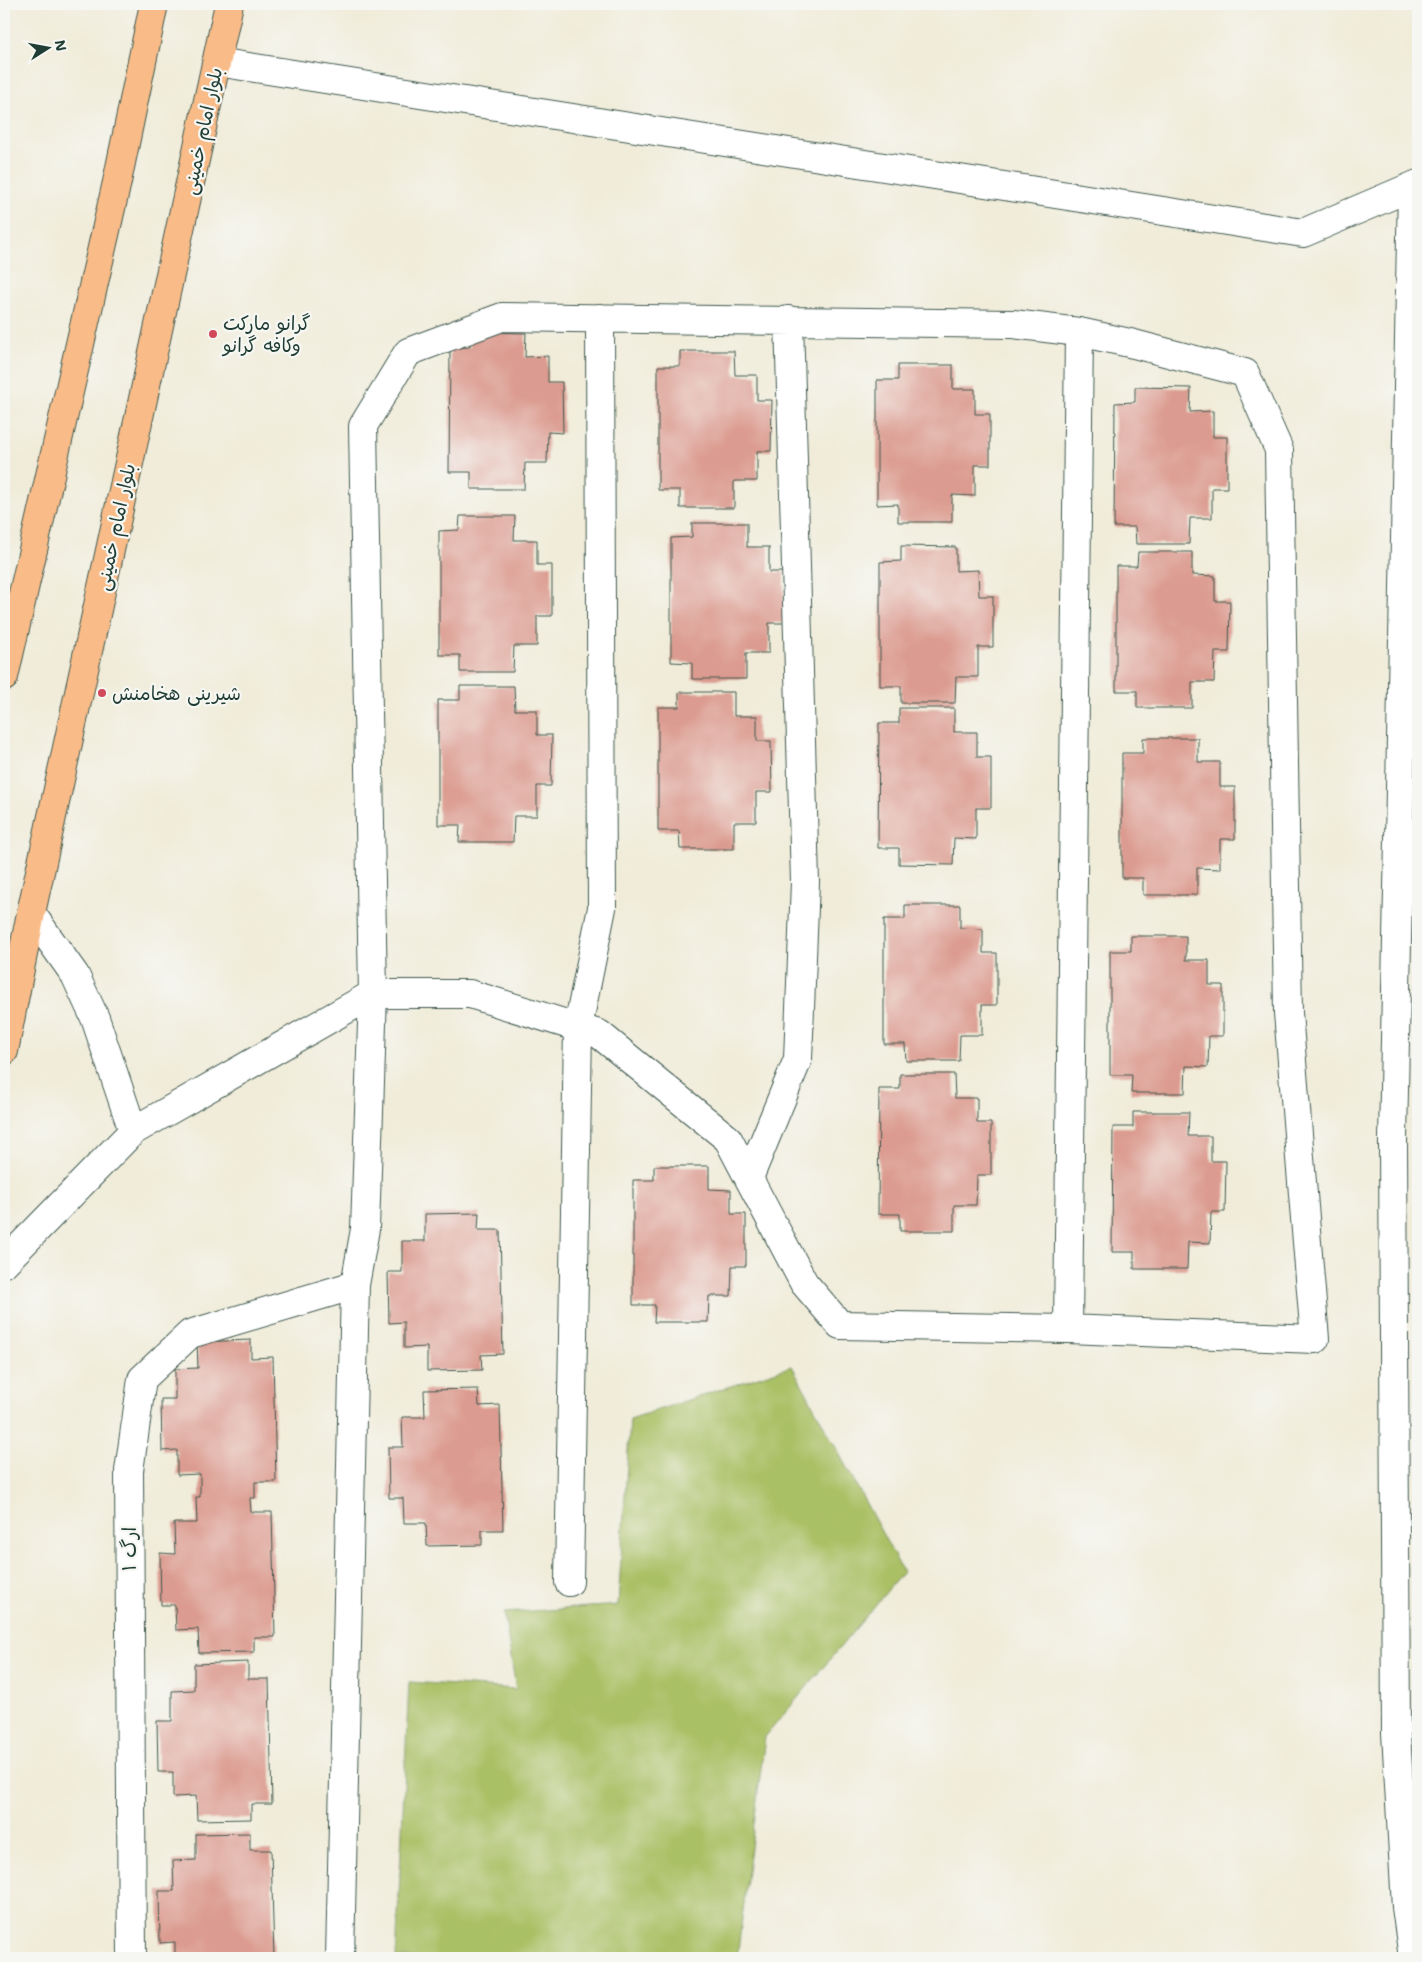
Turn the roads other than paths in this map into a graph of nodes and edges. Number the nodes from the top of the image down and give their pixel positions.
1 (154, 4) edge
2 (229, 4) edge
3 (217, 62) junction
4 (1415, 186) edge
5 (600, 318) junction
6 (789, 320) junction
7 (1079, 332) junction
8 (4, 677) edge
9 (31, 913) junction
10 (373, 994) junction
11 (578, 1027) junction
12 (4, 1051) edge
13 (134, 1130) junction
14 (749, 1178) junction
15 (4, 1263) edge
16 (355, 1285) junction
17 (1068, 1329) junction
18 (569, 1582) dead end
19 (132, 1958) edge
20 (340, 1958) edge
21 (1413, 1958) edge

1 - 8 main road
2 - 3 main road, بلوار امام خمینی
3 - 4 street
3 - 9 main road, بلوار امام خمینی
4 - 21 street
5 - 6 street
5 - 10 street
5 - 11 street
6 - 7 street
6 - 14 street
7 - 17 street
7 - 17 street
9 - 12 main road, بلوار امام خمینی
9 - 13 street
10 - 11 street
10 - 13 street
10 - 16 street
11 - 14 street
11 - 18 street
13 - 15 street
14 - 17 street
16 - 19 street, ارگ ۱
16 - 20 street

